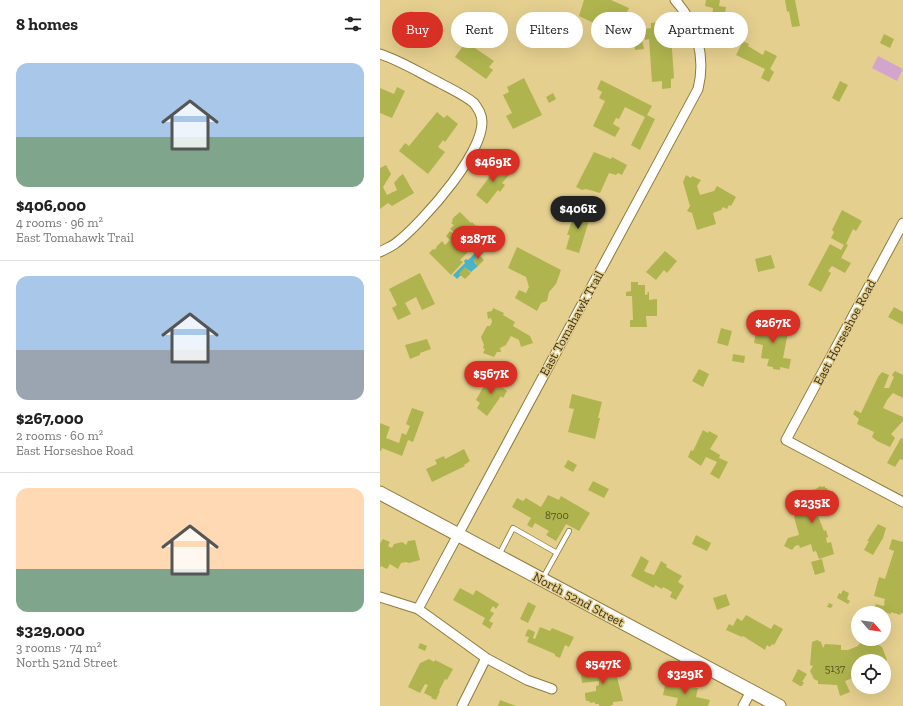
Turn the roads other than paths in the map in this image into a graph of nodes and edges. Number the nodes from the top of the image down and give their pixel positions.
1 (675, 0) edge
2 (380, 54) edge
3 (903, 223) edge
4 (380, 252) edge
5 (380, 493) edge
6 (903, 502) edge
7 (569, 531) dead end
8 (457, 534) junction
9 (557, 553) junction
10 (498, 556) junction
11 (542, 580) junction
12 (380, 597) edge
13 (418, 608) junction
14 (486, 658) junction
15 (552, 689) dead end
16 (751, 691) junction
17 (462, 706) edge
18 (743, 706) edge
19 (779, 706) edge

1 - 8 street, East Tomahawk Trail
2 - 4 street
3 - 6 street, East Horseshoe Road
5 - 8 street, North 52nd Street
7 - 9 lane
8 - 10 street, North 52nd Street
8 - 13 street, East Tomahawk Trail
9 - 10 lane
9 - 11 lane
10 - 11 street, North 52nd Street
11 - 16 street, North 52nd Street
12 - 13 street
13 - 14 street
14 - 15 street
14 - 17 street
16 - 18 street
16 - 19 street, North 52nd Street

